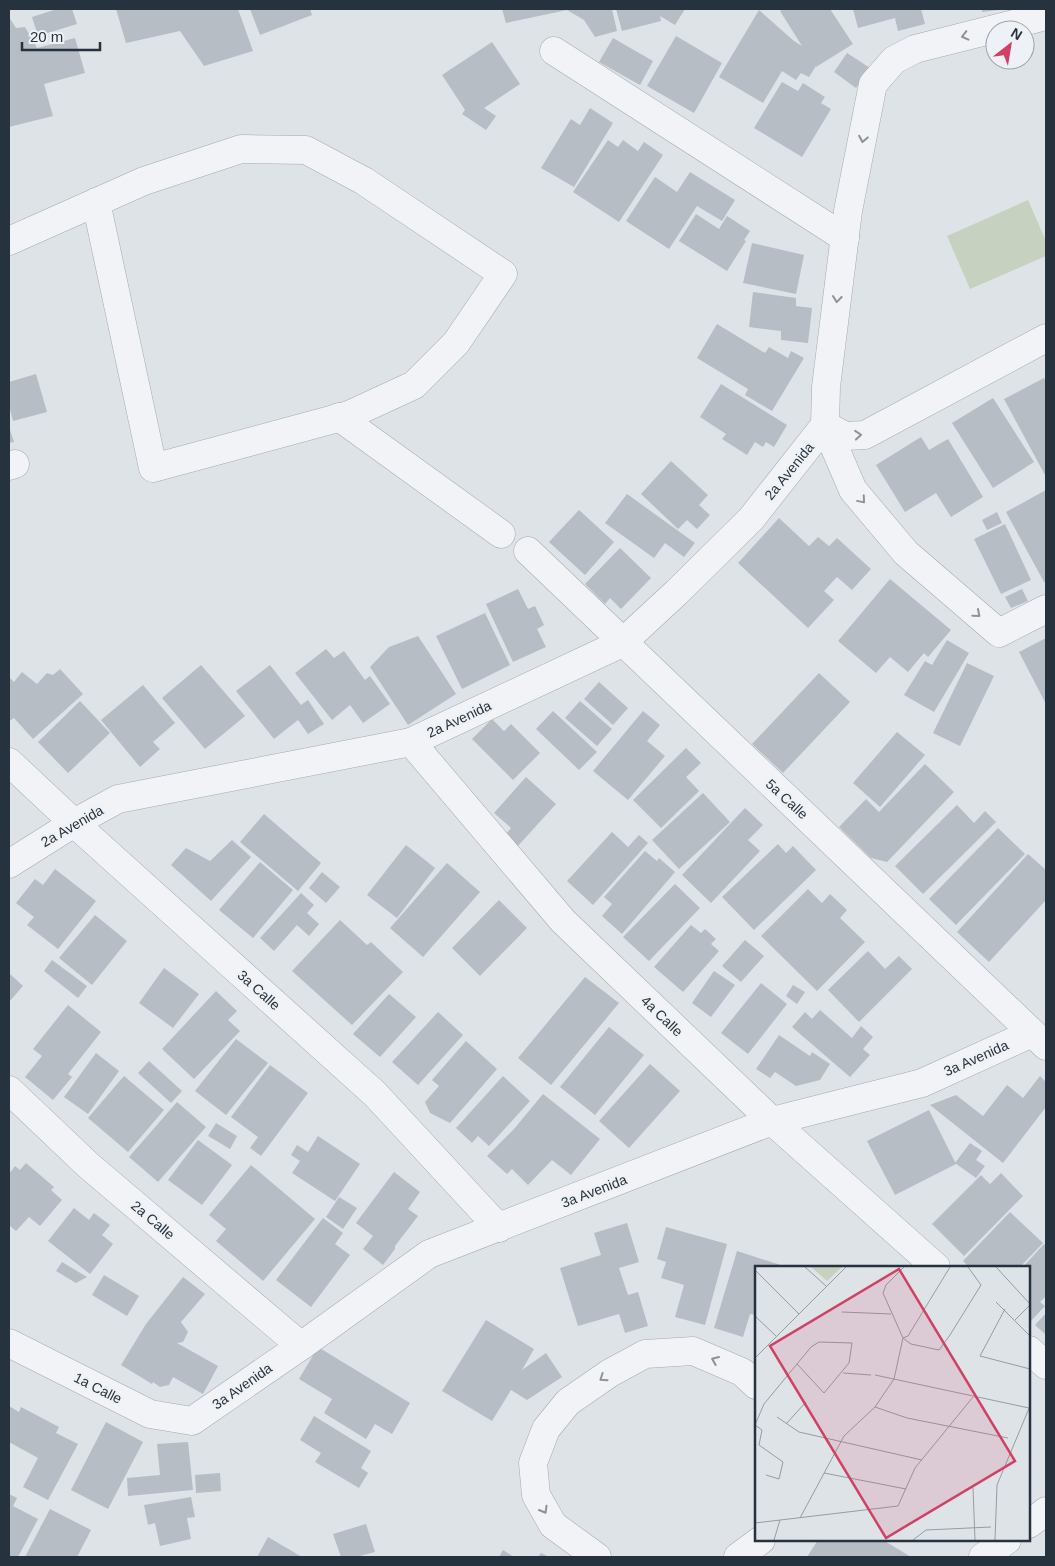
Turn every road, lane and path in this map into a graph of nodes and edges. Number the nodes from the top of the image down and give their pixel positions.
1 (1046, 16) edge
2 (554, 51) dead end
3 (96, 202) junction
4 (845, 238) junction
5 (9, 241) edge
6 (1046, 338) edge
7 (339, 417) junction
8 (825, 425) junction
9 (501, 534) dead end
10 (528, 551) dead end
11 (1046, 609) edge
12 (622, 643) junction
13 (411, 742) junction
14 (9, 762) edge
15 (74, 823) junction
16 (9, 864) edge
17 (1039, 1040) edge
18 (9, 1090) edge
19 (772, 1120) junction
20 (499, 1228) junction
21 (935, 1266) edge
22 (9, 1343) edge
23 (301, 1346) junction
24 (1030, 1351) edge
25 (1046, 1365) edge
26 (755, 1384) edge
27 (192, 1421) joint
28 (1046, 1511) edge
29 (1030, 1523) edge
30 (759, 1541) edge
31 (1006, 1541) edge
32 (597, 1557) edge
33 (738, 1557) edge
34 (983, 1557) edge

1 -> 4 street
2 - 4 street
3 - 5 street
3 - 7 street
3 - 7 street
4 -> 8 street
8 -> 6 street
7 - 9 street
8 -> 11 street
8 - 12 street, 2a Avenida
10 - 12 street, 5a Calle
12 - 13 street, 2a Avenida
12 - 17 street, 5a Calle
13 - 15 street, 2a Avenida
13 - 19 street, 4a Calle
14 - 15 street, 3a Calle
15 - 16 street, 2a Avenida
15 - 20 street, 3a Calle
17 - 19 street, 3a Avenida
18 - 23 street, 2a Calle
19 - 20 street, 3a Avenida
19 - 21 street, 4a Calle
20 - 23 street, 3a Avenida
22 - 27 street, 1a Calle
23 - 27 street, 3a Avenida
24 - 25 street
26 -> 32 street
28 - 29 street
30 - 33 street
31 - 34 street

